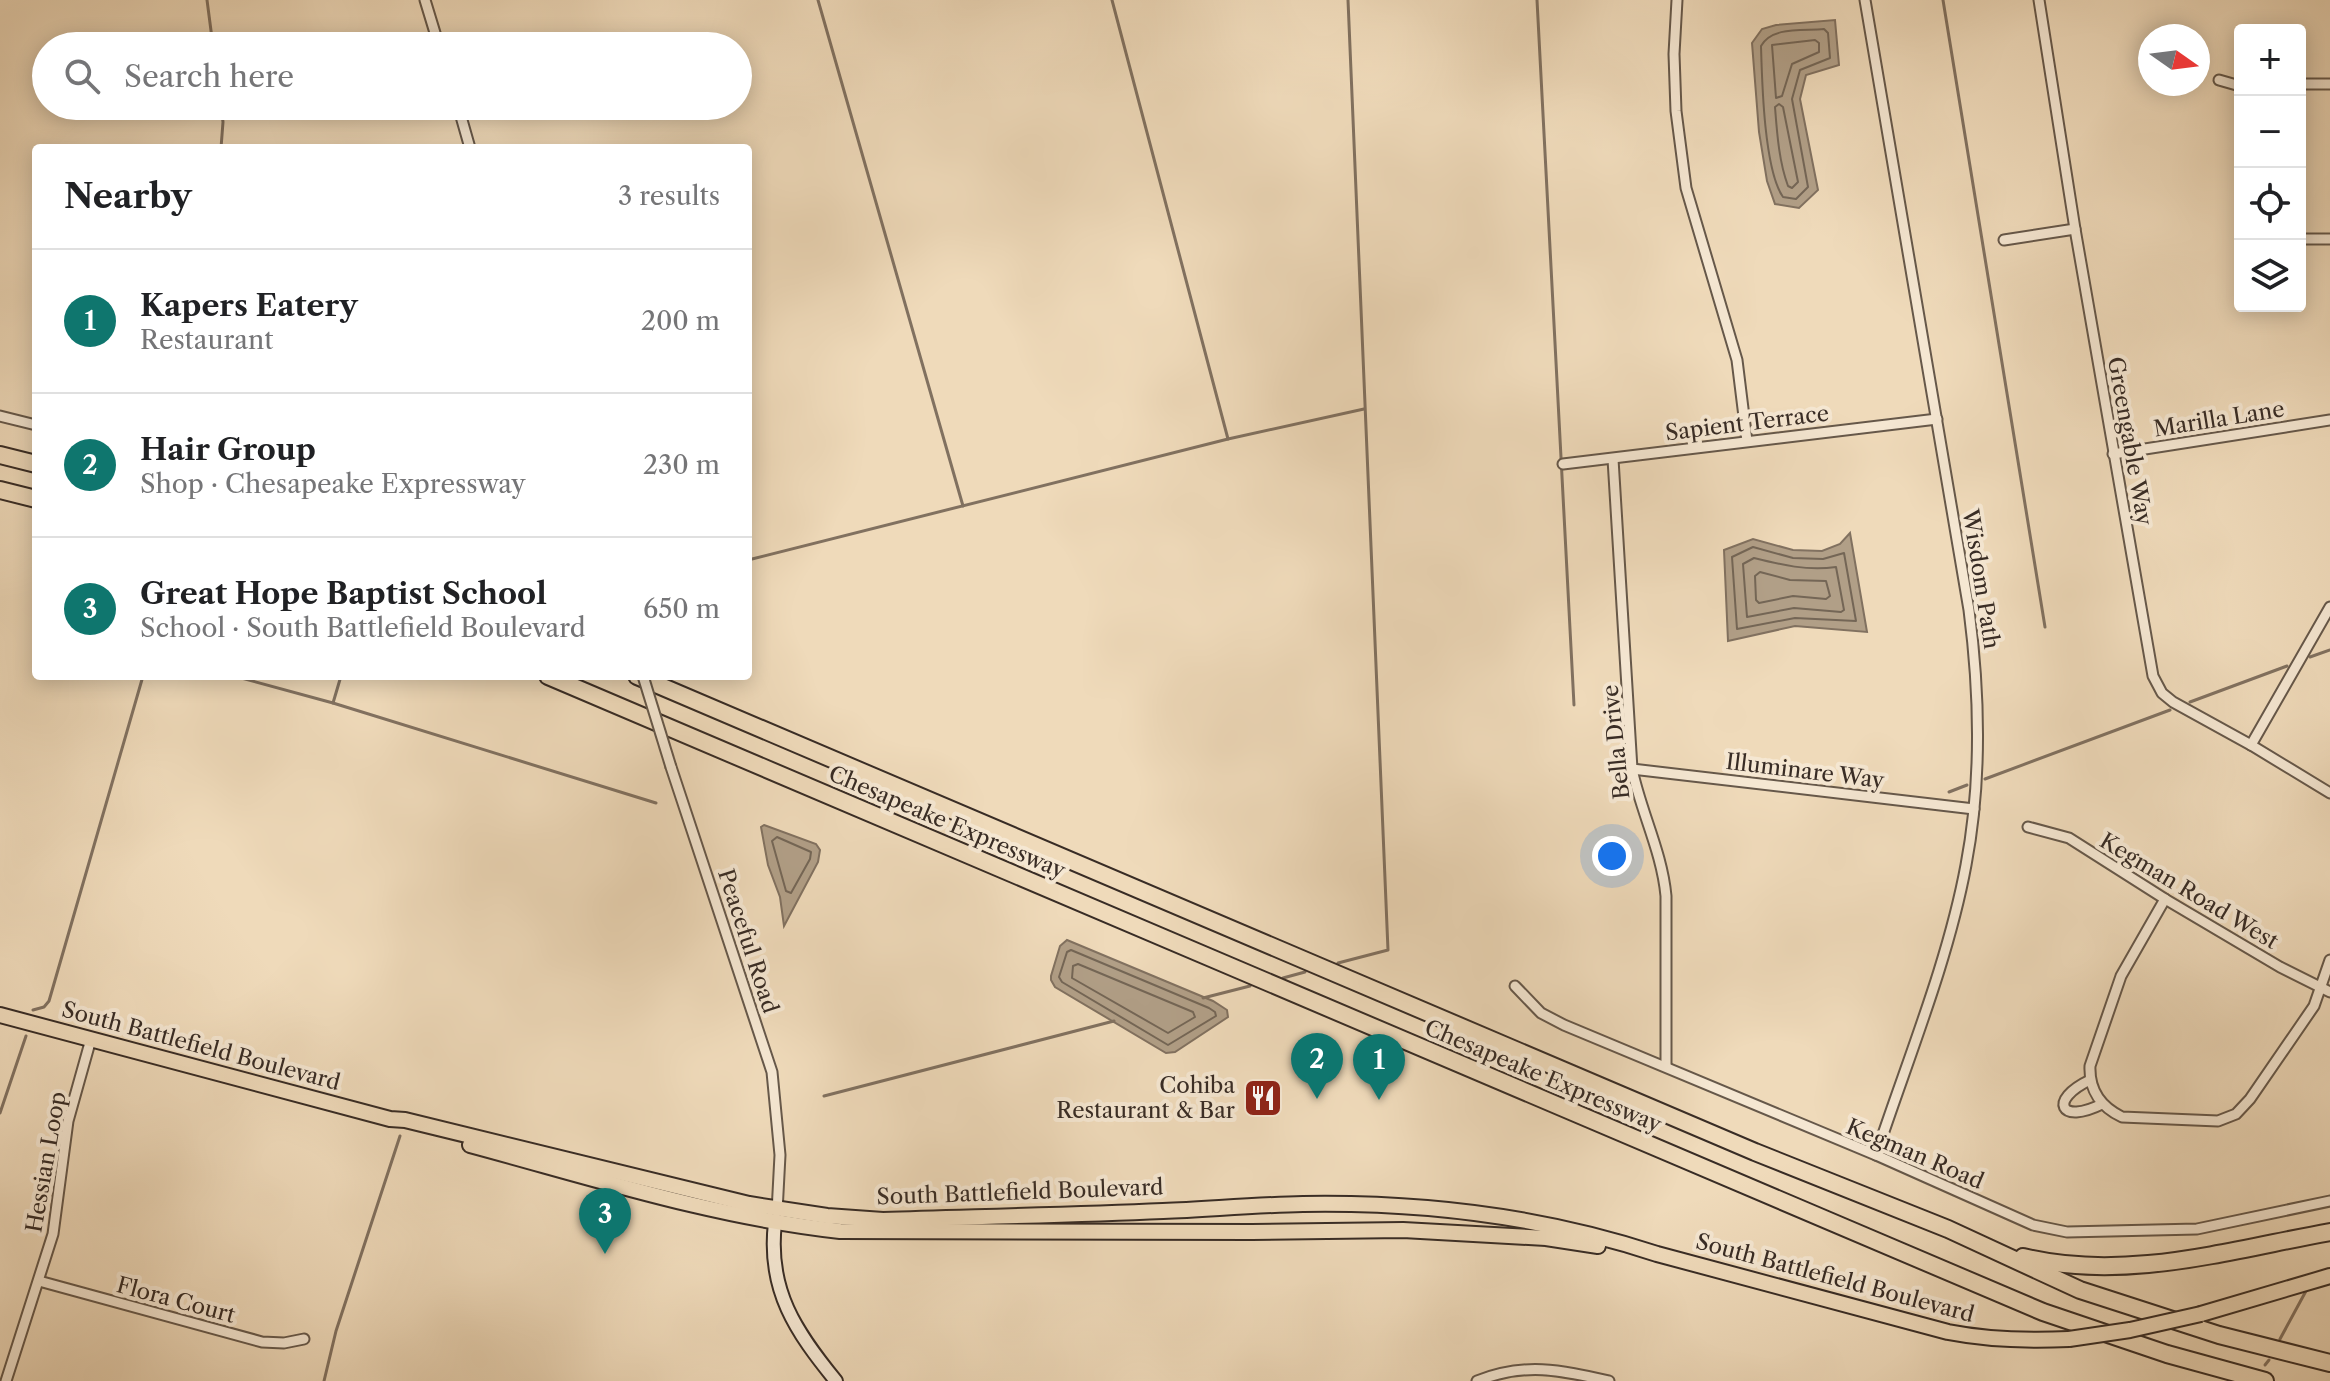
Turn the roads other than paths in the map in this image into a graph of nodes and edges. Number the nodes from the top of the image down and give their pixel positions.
1 (425, 0) edge
2 (1677, 0) edge
3 (1865, 0) edge
4 (2039, 0) edge
5 (435, 32) edge
6 (2219, 80) dead end
7 (2234, 84) edge
8 (2306, 84) edge
9 (2330, 84) edge
10 (462, 120) edge
11 (469, 144) edge
12 (2075, 229) junction
13 (2306, 239) edge
14 (2330, 239) edge
15 (2004, 240) dead end
16 (0, 416) edge
17 (1937, 419) junction
18 (2330, 420) edge
19 (32, 424) edge
20 (1747, 441) junction
21 (2113, 454) junction
22 (0, 455) edge
23 (1613, 459) junction
24 (32, 463) edge
25 (1563, 464) dead end
26 (0, 490) edge
27 (32, 498) edge
28 (2330, 607) edge
29 (557, 680) edge
30 (644, 680) edge
31 (646, 680) edge
32 (2251, 745) junction
33 (1632, 769) junction
34 (2330, 793) edge
35 (1974, 809) junction
36 (2028, 827) dead end
37 (2165, 899) junction
38 (2330, 960) edge
39 (1515, 986) dead end
40 (2326, 989) edge
41 (0, 1015) edge
42 (91, 1039) junction
43 (1666, 1066) junction
44 (2090, 1080) junction
45 (2102, 1104) junction
46 (1876, 1155) junction
47 (2330, 1201) edge
48 (776, 1216) junction
49 (1948, 1229) junction
50 (2330, 1232) edge
51 (1657, 1254) junction
52 (2330, 1276) edge
53 (39, 1281) junction
54 (304, 1339) dead end
55 (2330, 1363) edge
56 (6, 1381) edge
57 (836, 1381) edge
58 (1477, 1381) edge
59 (1609, 1381) edge
60 (2265, 1381) edge

1 - 5 street
2 - 20 street
3 - 17 street, Wisdom Path
4 - 12 street, Greengable Way
6 - 7 street
8 - 9 street
10 - 11 street
12 - 15 street
12 - 21 street, Greengable Way
13 - 14 street
16 - 19 street
17 - 20 street, Sapient Terrace
17 - 35 street, Wisdom Path
18 - 21 street, Marilla Lane
20 - 23 street, Sapient Terrace
21 - 32 street, Greengable Way
22 - 24 highway
23 - 25 street, Sapient Terrace
23 - 33 street, Bella Drive
26 - 27 highway
28 - 32 street
29 - 60 highway, Chesapeake Expressway
30 - 48 street, Peaceful Road, bridge
31 - 49 highway, Chesapeake Expressway
32 - 34 street, Greengable Way
33 - 35 street, Illuminare Way
33 - 43 street, Bella Drive
35 - 46 street, Wisdom Path
36 - 37 street, Kegman Road West
37 - 40 street, Kegman Road West
37 - 44 street
38 - 40 street
39 - 43 street, Kegman Road
40 - 45 street
41 - 42 main road, South Battlefield Boulevard
42 - 48 main road, South Battlefield Boulevard
42 - 53 street, Hessian Loop
43 - 46 street, Kegman Road
44 - 45 street
44 - 45 street
46 - 47 street, Kegman Road
48 - 51 main road, South Battlefield Boulevard
48 - 51 main road, South Battlefield Boulevard
48 - 57 street
49 - 50 highway
49 - 55 highway, Chesapeake Expressway
51 - 52 main road, South Battlefield Boulevard, bridge
53 - 54 street, Flora Court
53 - 56 street, Hessian Loop
58 - 59 street

